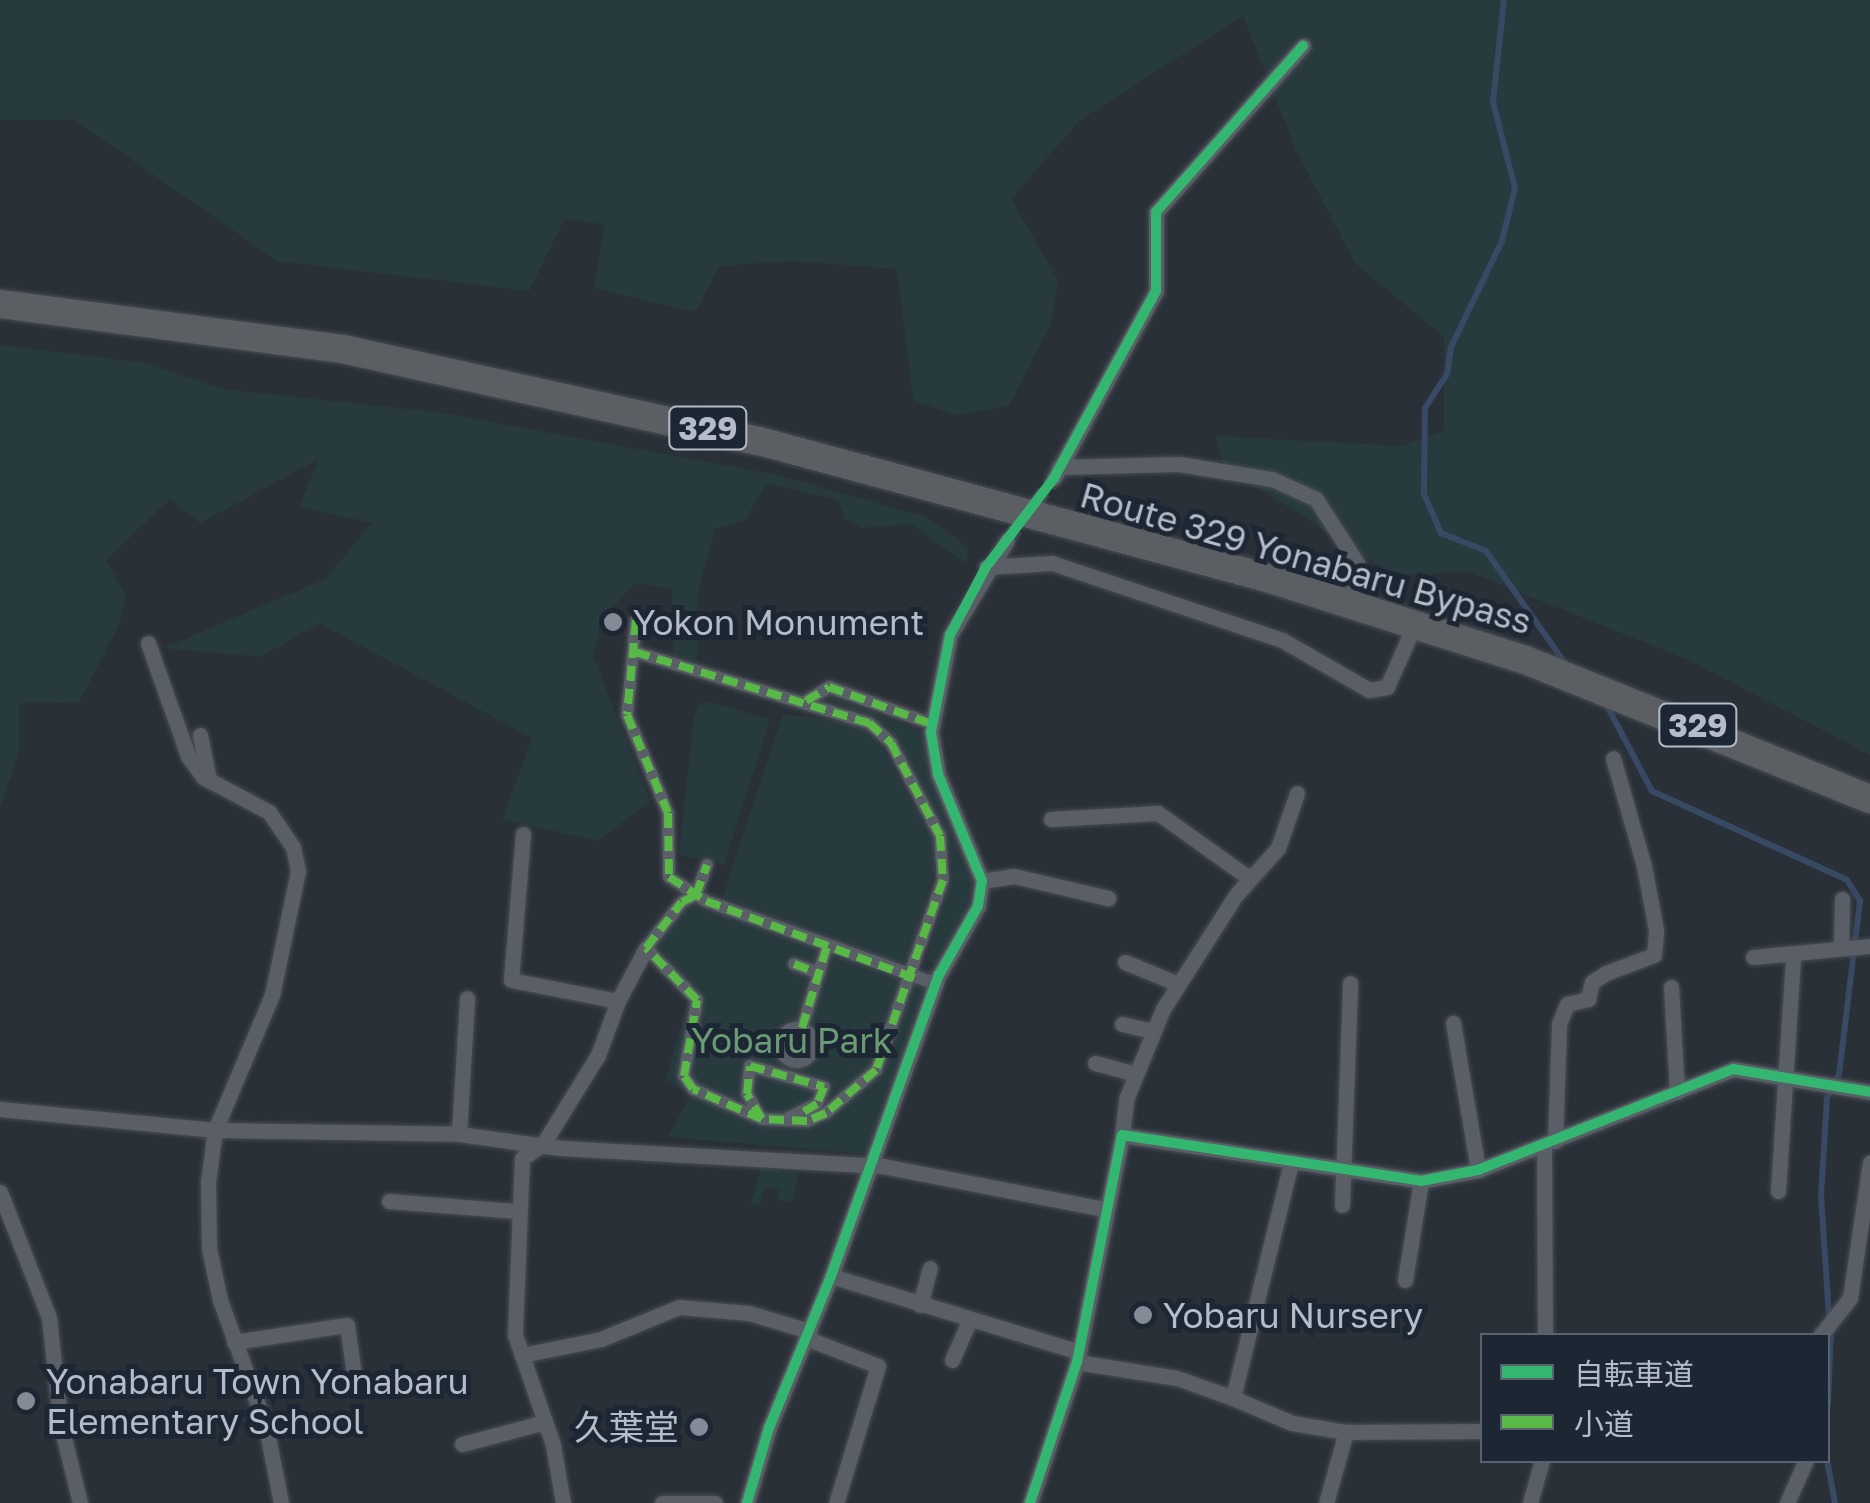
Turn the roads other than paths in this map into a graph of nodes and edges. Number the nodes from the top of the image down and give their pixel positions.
1 (1303, 46) dead end
2 (0, 304) edge
3 (1007, 540) tunnel mouth
4 (986, 567) junction
5 (1349, 604) junction
6 (636, 620) dead end
7 (1414, 626) junction
8 (148, 643) dead end
9 (635, 652) junction
10 (806, 701) junction
11 (932, 724) junction
12 (200, 735) dead end
13 (1613, 758) dead end
14 (209, 780) junction
15 (1297, 793) dead end
16 (1870, 798) edge
17 (1051, 818) dead end
18 (523, 834) dead end
19 (707, 865) dead end
20 (1249, 878) junction
21 (982, 881) junction
22 (696, 895) junction
23 (1108, 898) dead end
24 (1842, 899) dead end
25 (827, 946) junction
26 (1870, 946) edge
27 (646, 948) junction
28 (1841, 948) junction
29 (1753, 956) dead end
30 (1793, 957) junction
31 (1125, 962) dead end
32 (794, 964) dead end
33 (819, 972) junction
34 (910, 977) junction
35 (1350, 983) dead end
36 (936, 984) junction
37 (1178, 984) junction
38 (1671, 987) dead end
39 (468, 998) dead end
40 (618, 1002) junction
41 (1452, 1023) dead end
42 (1122, 1024) dead end
43 (802, 1028) dead end
44 (1153, 1031) junction
45 (1095, 1063) dead end
46 (875, 1072) junction
47 (1136, 1074) junction
48 (1788, 1078) junction
49 (902, 1081) junction
50 (1677, 1092) junction
51 (1870, 1092) edge
52 (0, 1109) edge
53 (762, 1118) junction
54 (780, 1121) junction
55 (214, 1130) junction
56 (459, 1134) junction
57 (1122, 1134) junction
58 (1550, 1143) junction
59 (543, 1144) junction
60 (1870, 1162) edge
61 (1291, 1163) junction
62 (870, 1166) junction
63 (1478, 1170) junction
64 (1346, 1171) junction
65 (1421, 1181) junction
66 (0, 1192) edge
67 (1778, 1192) dead end
68 (389, 1201) dead end
69 (1342, 1205) dead end
70 (1105, 1209) junction
71 (517, 1211) junction
72 (930, 1268) dead end
73 (832, 1276) junction
74 (1404, 1280) dead end
75 (1850, 1298) junction
76 (1870, 1298) edge
77 (920, 1305) junction
78 (970, 1318) junction
79 (1545, 1333) edge
80 (1822, 1333) edge
81 (807, 1334) junction
82 (234, 1342) junction
83 (522, 1354) junction
84 (1078, 1357) junction
85 (952, 1360) dead end
86 (354, 1374) dead end
87 (1232, 1398) junction
88 (545, 1422) junction
89 (1480, 1431) edge
90 (1346, 1432) junction
91 (462, 1444) dead end
92 (1541, 1463) edge
93 (1805, 1463) edge
94 (80, 1503) edge
95 (281, 1503) edge
96 (563, 1503) edge
97 (662, 1503) edge
98 (715, 1503) edge
99 (747, 1503) edge
100 (836, 1503) edge
101 (1030, 1503) edge
102 (1326, 1503) edge
103 (1530, 1503) edge
104 (1788, 1503) edge

1 - 5 street
2 - 5 highway, Route 329 Yonabaru Bypass / 329
3 - 4 street
4 - 7 street
4 - 11 street
5 - 7 highway, Route 329 Yonabaru Bypass / 329
6 - 9 street
7 - 16 highway, Route 329 Yonabaru Bypass / 329
8 - 14 street
9 - 10 street
9 - 22 street
10 - 11 street
10 - 34 street
11 - 21 street
12 - 14 street
13 - 58 street
14 - 55 street
15 - 20 street
17 - 20 street
18 - 40 street
19 - 22 street
20 - 37 street
21 - 23 street
21 - 36 street
22 - 25 street
22 - 27 street
24 - 28 street
25 - 33 street
25 - 34 street
26 - 28 street
27 - 40 street
27 - 53 street
28 - 30 street
29 - 30 street
30 - 48 street
31 - 37 street
32 - 33 street
33 - 43 street
34 - 36 street
34 - 46 street
35 - 64 street
36 - 49 street
37 - 44 street
38 - 50 street
39 - 56 street
40 - 59 street
41 - 63 street
42 - 44 street
44 - 47 street
45 - 47 street
46 - 49 street
46 - 54 street
47 - 57 street
48 - 50 street
48 - 51 street
48 - 67 street
49 - 62 street
50 - 58 street
52 - 55 street
53 - 54 street
53 - 54 street
55 - 56 street
55 - 82 street
56 - 59 street
57 - 61 street
57 - 70 street
58 - 63 street
58 - 79 street
59 - 62 street
59 - 71 street
60 - 75 street
61 - 64 street
61 - 87 street
62 - 70 street
62 - 73 street
63 - 65 street
64 - 65 street
64 - 69 street
65 - 74 street
66 - 94 street
68 - 71 street
70 - 84 street
71 - 83 street
72 - 77 street
73 - 77 street
73 - 81 street
75 - 76 street
75 - 80 street
77 - 78 street
78 - 84 street
78 - 85 street
81 - 83 street
81 - 99 street
81 - 100 street
82 - 86 street
82 - 95 street
83 - 88 street
84 - 87 street
84 - 101 street
87 - 90 street
88 - 91 street
88 - 96 street
89 - 90 street
90 - 102 street
92 - 103 street
93 - 104 street
97 - 98 street

